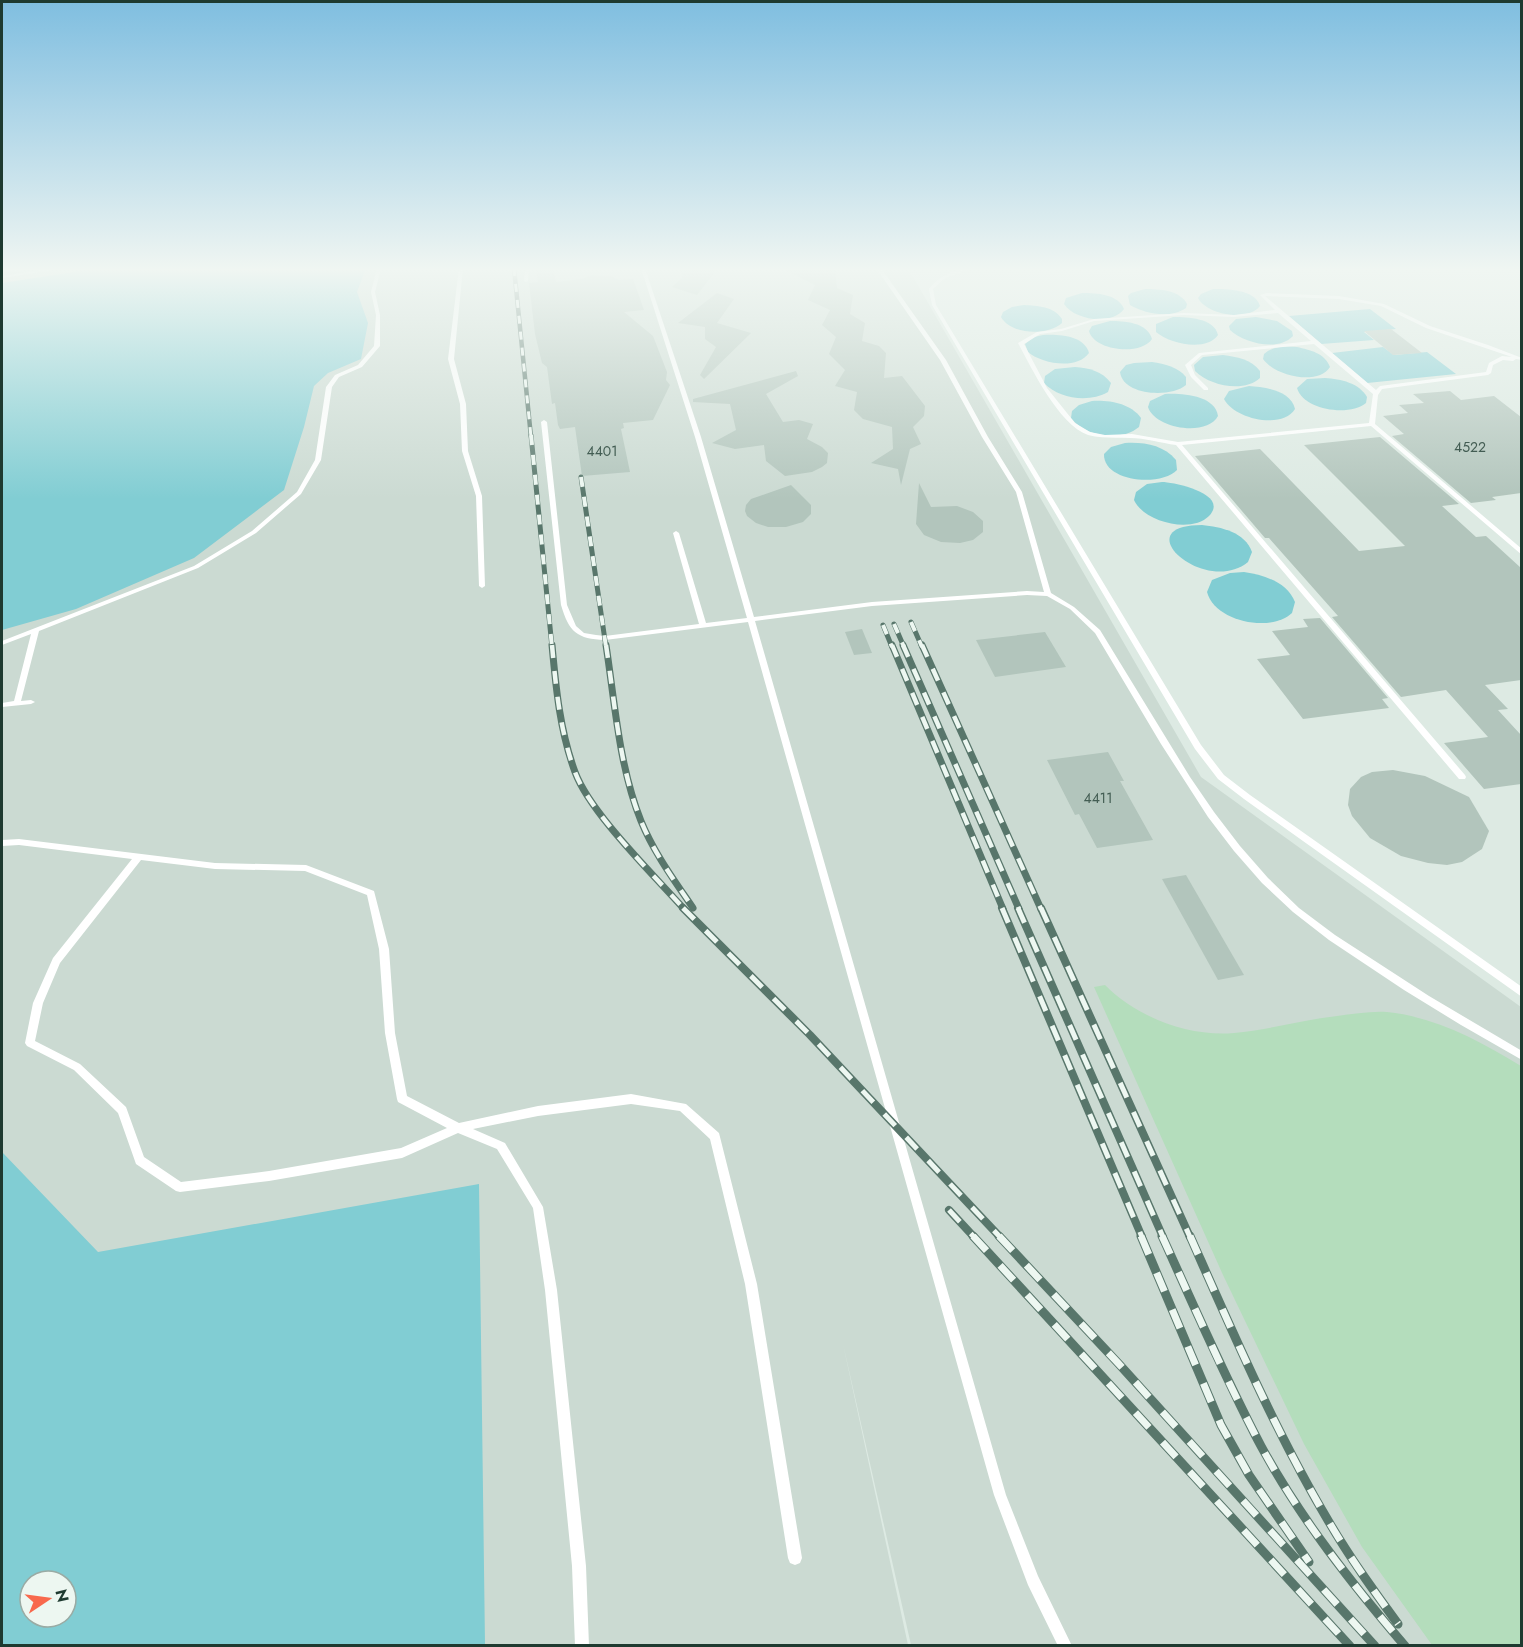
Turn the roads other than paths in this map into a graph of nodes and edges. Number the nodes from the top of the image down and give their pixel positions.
1 (377, 345) edge
2 (453, 345) edge
3 (668, 345) edge
4 (932, 345) edge
5 (958, 345) edge
6 (1022, 345) edge
7 (1288, 345) edge
8 (1318, 345) edge
9 (1484, 345) edge
10 (1521, 359) edge
11 (1206, 389) dead end
12 (1376, 393) junction
13 (544, 422) dead end
14 (1372, 424) junction
15 (1178, 444) junction
16 (676, 533) dead end
17 (1521, 553) edge
18 (482, 586) dead end
19 (1048, 594) junction
20 (751, 620) junction
21 (703, 626) junction
22 (36, 630) junction
23 (2, 643) edge
24 (32, 702) dead end
25 (17, 703) junction
26 (2, 705) edge
27 (1462, 777) dead end
28 (2, 843) edge
29 (139, 856) junction
30 (1521, 993) edge
31 (1521, 1056) edge
32 (458, 1128) junction
33 (795, 1558) dead end
34 (582, 1646) edge
35 (1065, 1646) edge

1 - 22 lane
2 - 18 lane
3 - 20 lane
4 - 19 lane
5 - 30 lane
6 - 15 lane
7 - 11 lane
8 - 12 lane
9 - 10 lane
10 - 12 lane
12 - 14 lane
13 - 21 lane
14 - 15 lane
14 - 17 lane
15 - 27 lane
16 - 21 lane
19 - 20 lane
19 - 31 lane
20 - 21 lane
20 - 35 lane
22 - 23 lane
22 - 25 lane
24 - 25 lane
25 - 26 lane
28 - 29 lane
29 - 32 lane
29 - 32 lane
32 - 33 lane
32 - 34 lane

